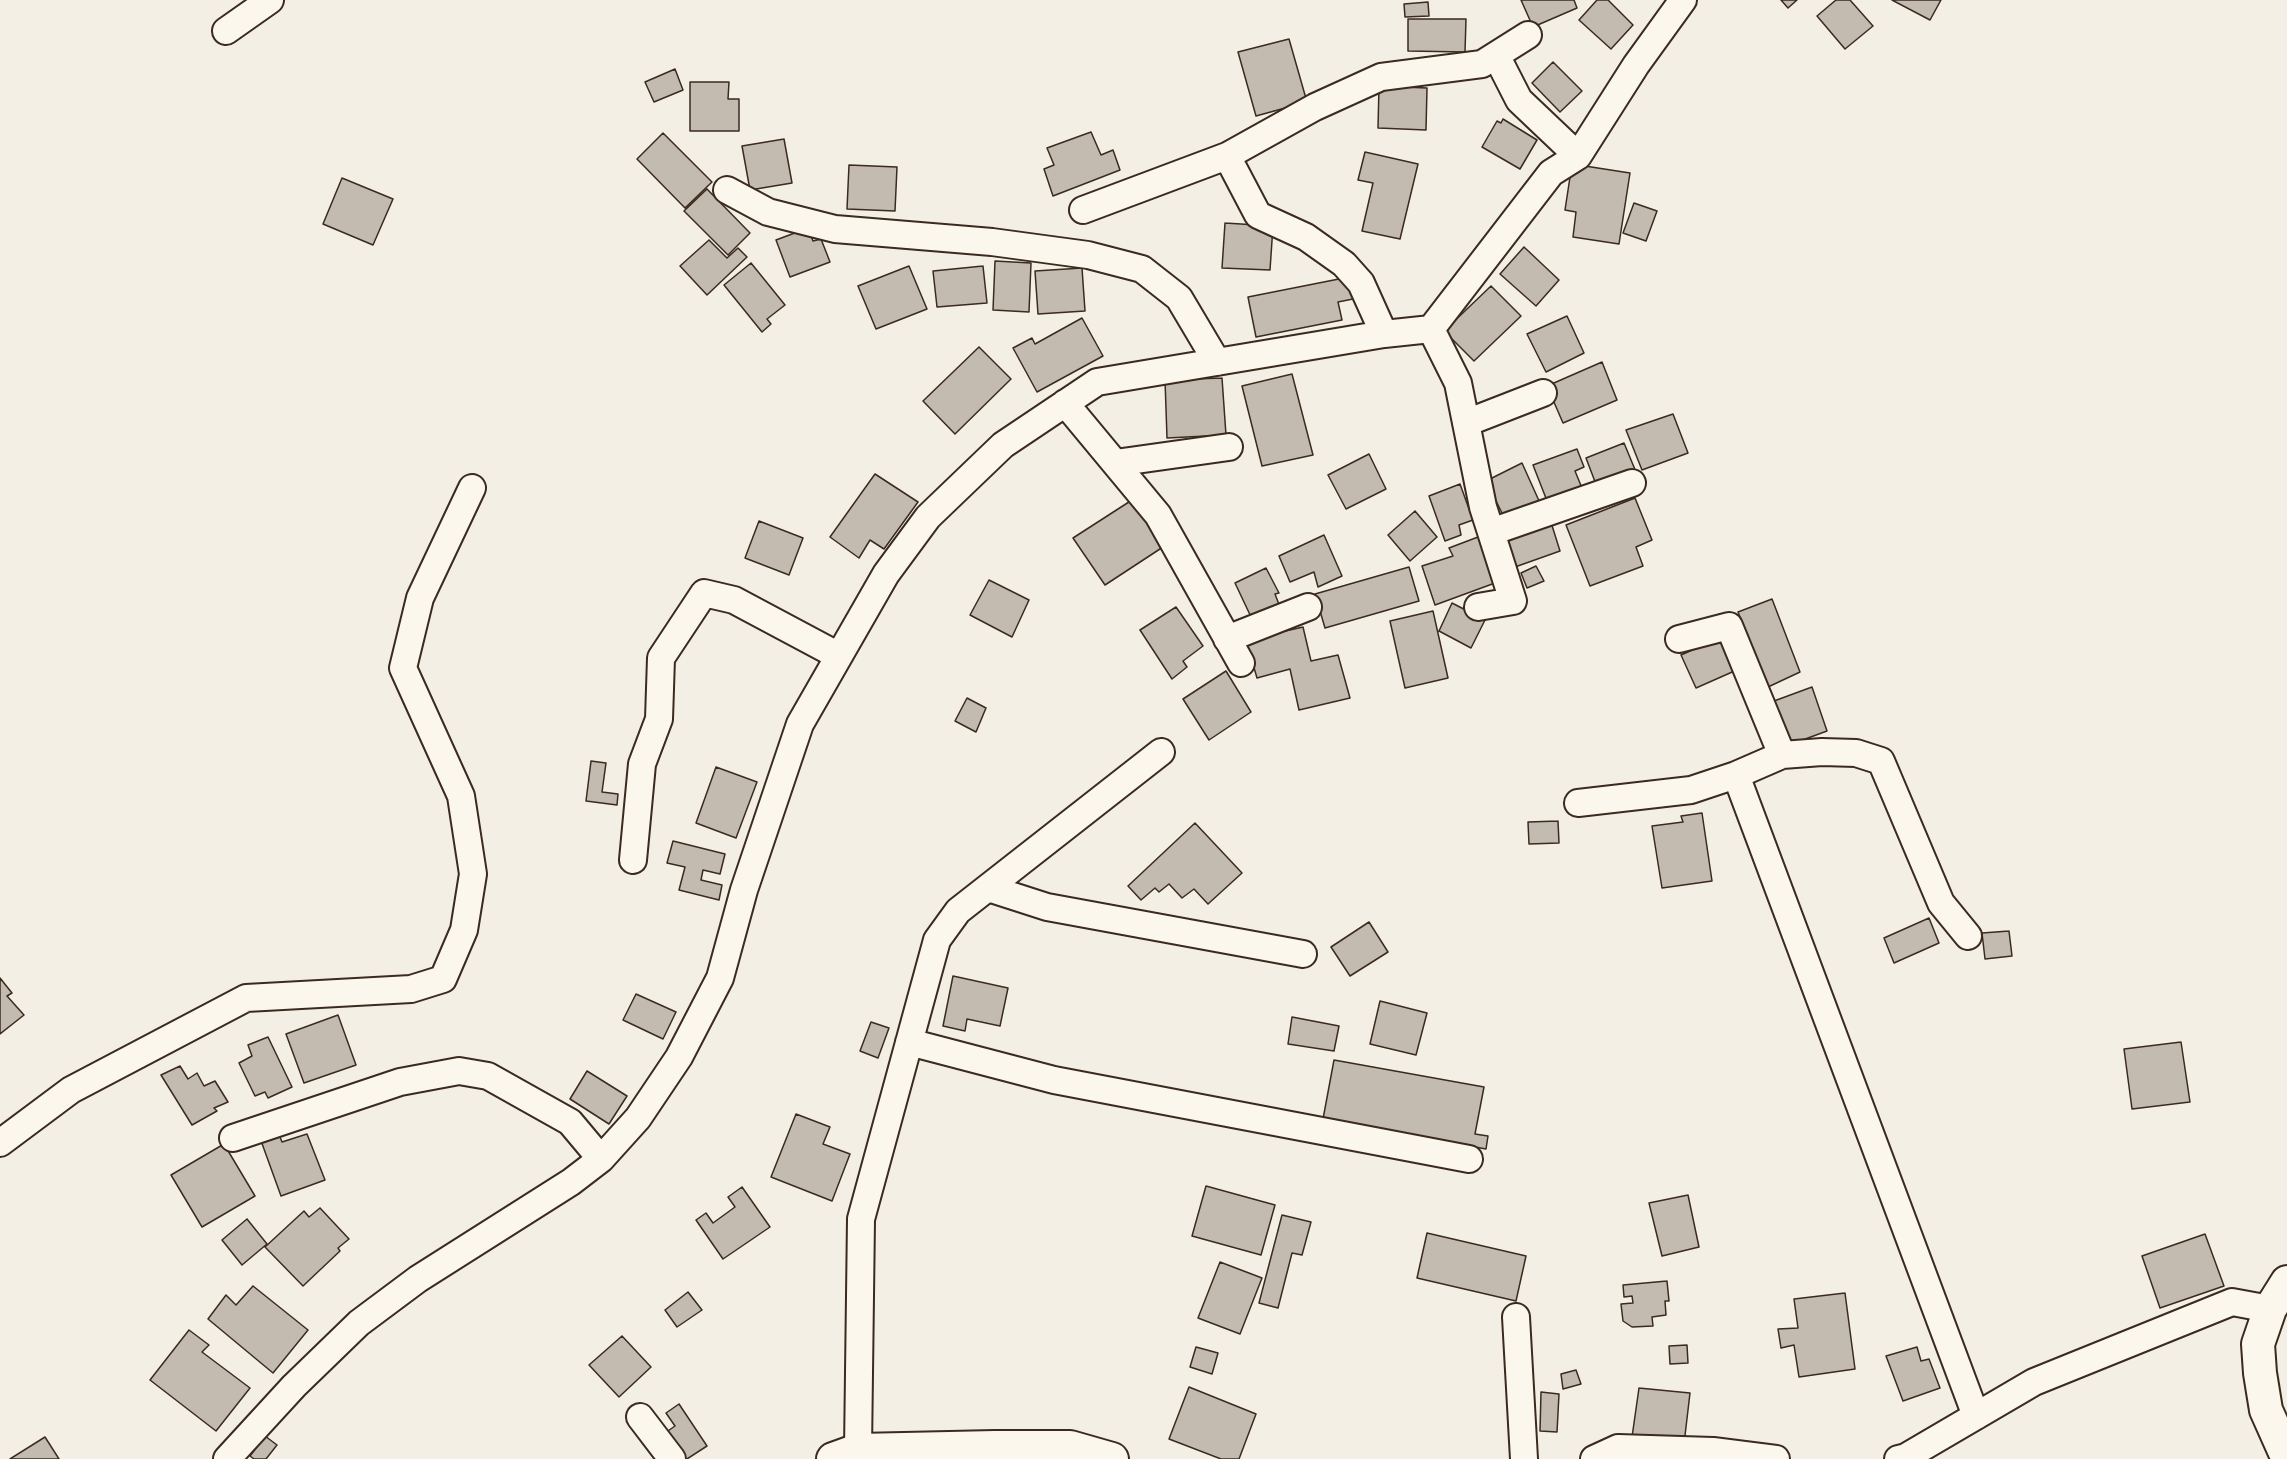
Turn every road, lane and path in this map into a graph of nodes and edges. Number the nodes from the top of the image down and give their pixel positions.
1 (270, 0) edge
2 (1683, 0) edge
3 (226, 30) dead end
4 (1528, 35) dead end
5 (1496, 55) junction
6 (1227, 156) junction
7 (1578, 156) junction
8 (727, 190) dead end
9 (1083, 210) dead end
10 (1431, 329) junction
11 (1384, 334) junction
12 (1217, 362) junction
13 (1544, 393) dead end
14 (1065, 403) junction
15 (1466, 423) junction
16 (1230, 447) dead end
17 (1114, 463) junction
18 (1632, 483) dead end
19 (472, 488) dead end
20 (1491, 532) junction
21 (1308, 607) dead end
22 (1478, 607) dead end
23 (1227, 639) junction
24 (1679, 639) dead end
25 (839, 656) junction
26 (1241, 663) dead end
27 (1161, 752) dead end
28 (1782, 754) junction
29 (1736, 775) junction
30 (1578, 803) dead end
31 (633, 860) dead end
32 (988, 888) junction
33 (1968, 936) dead end
34 (1303, 954) dead end
35 (909, 1042) junction
36 (233, 1137) dead end
37 (0, 1143) edge
38 (601, 1159) junction
39 (1469, 1159) dead end
40 (2287, 1282) edge
41 (2270, 1309) junction
42 (1516, 1317) dead end
43 (1976, 1416) junction
44 (640, 1417) dead end
45 (1034, 1453) edge
46 (846, 1455) edge
47 (2287, 1457) edge
48 (227, 1459) edge
49 (672, 1459) edge
50 (1112, 1459) edge
51 (1524, 1459) edge
52 (1594, 1459) edge
53 (1776, 1459) edge
54 (1898, 1459) edge

1 - 3 street
2 - 7 street
4 - 5 street
5 - 6 street
5 - 7 street
6 - 9 street
6 - 11 street
7 - 10 street
8 - 12 street
10 - 11 street
10 - 15 street
11 - 12 street
12 - 14 street
13 - 15 street
14 - 17 street
14 - 25 street
15 - 20 street
16 - 17 street
17 - 23 street
18 - 20 street
19 - 37 street
20 - 22 street
21 - 23 street
23 - 26 street
24 - 28 street
25 - 31 street
25 - 38 street
27 - 32 street
28 - 29 street
28 - 33 street
29 - 30 street
29 - 43 street
32 - 34 street
32 - 35 street
35 - 39 street
35 - 46 street
36 - 38 street
38 - 48 street
40 - 41 street
41 - 43 street
41 - 47 street
42 - 51 street
43 - 54 street
44 - 49 street
45 - 46 street
45 - 50 street
52 - 53 street

